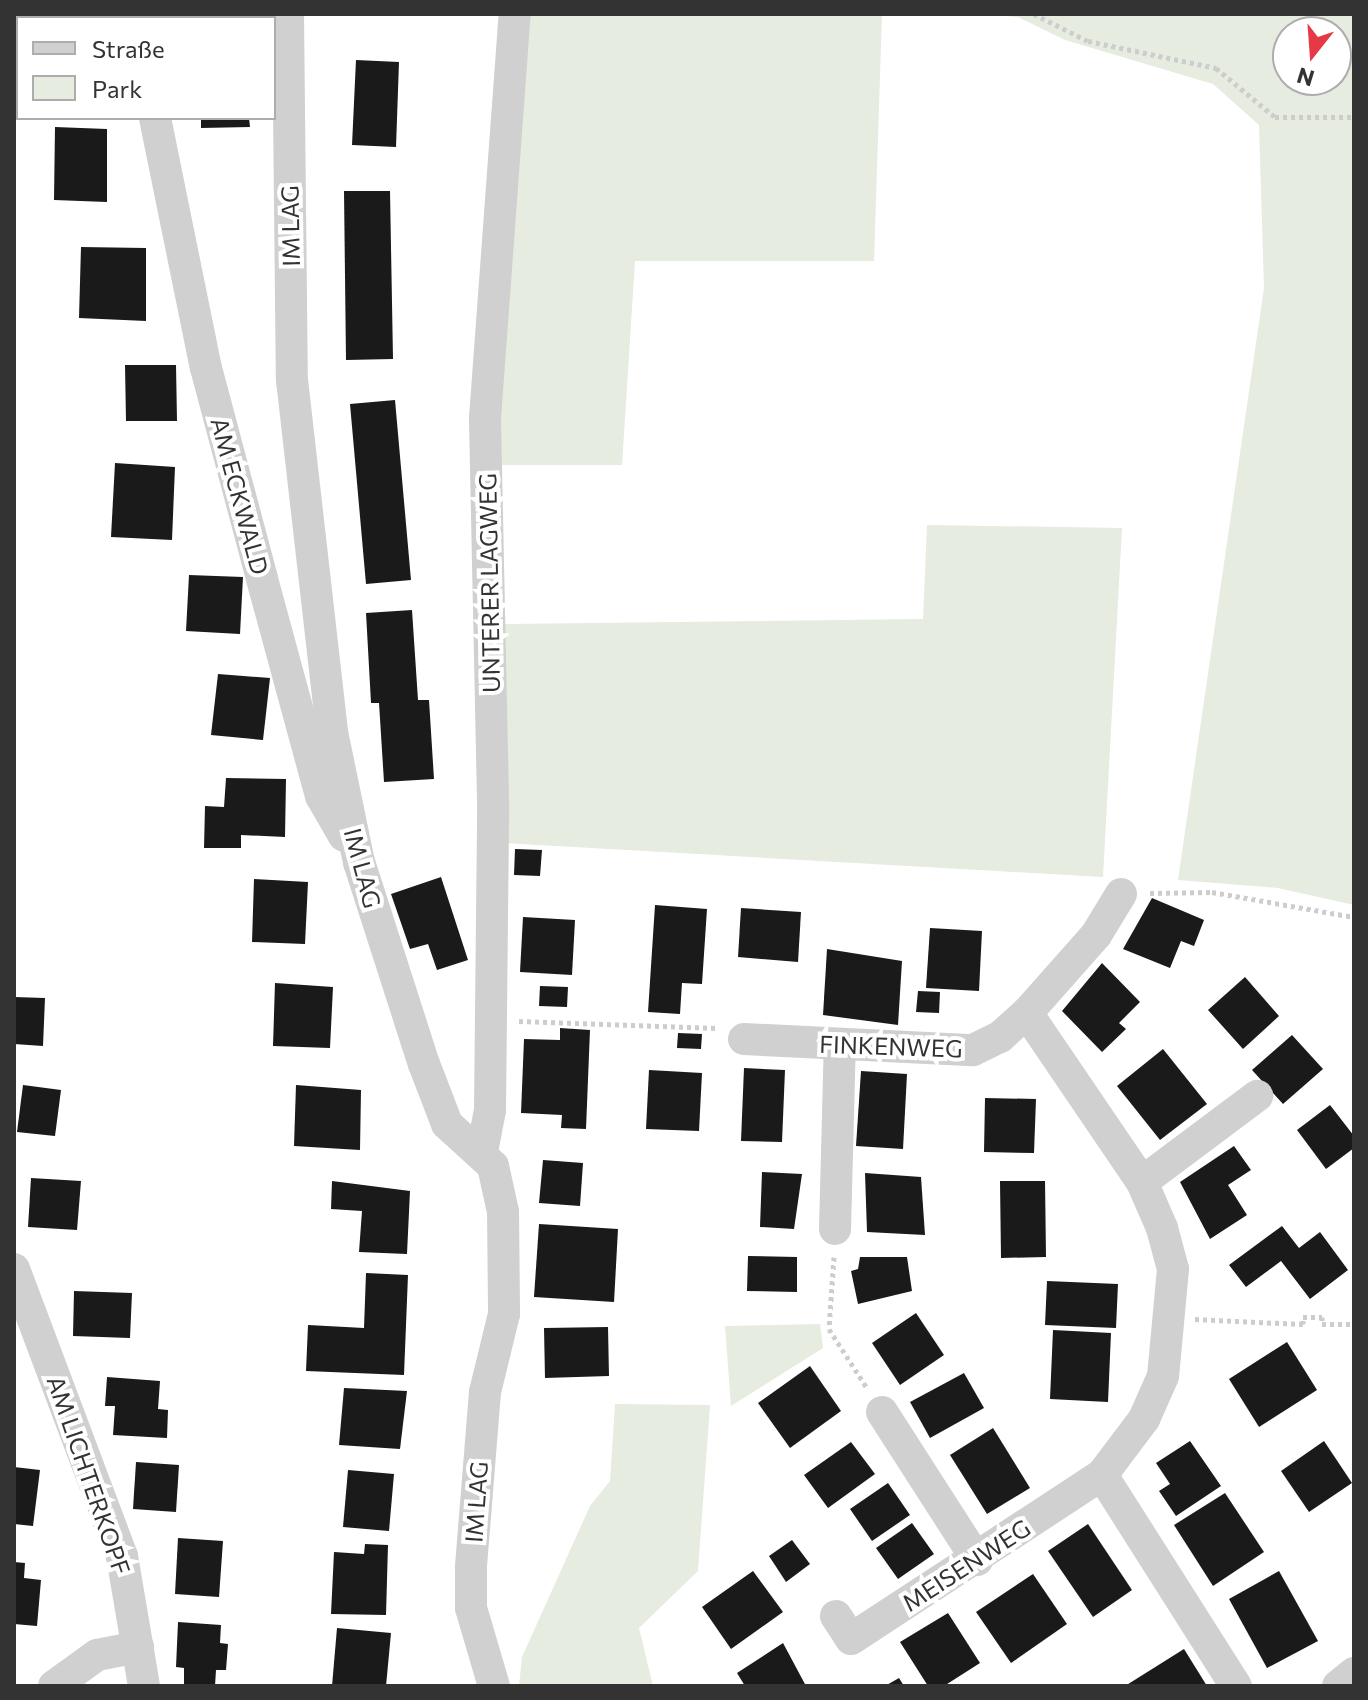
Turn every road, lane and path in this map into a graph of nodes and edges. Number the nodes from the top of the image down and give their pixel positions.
1 (288, 14) edge
2 (515, 14) edge
3 (1034, 14) edge
4 (1354, 117) edge
5 (155, 120) edge
6 (359, 862) junction
7 (1121, 894) joint
8 (1354, 917) edge
9 (1027, 1013) junction
10 (519, 1021) dead end
11 (744, 1039) joint
12 (840, 1044) junction
13 (1257, 1096) dead end
14 (482, 1152) junction
15 (1142, 1182) junction
16 (835, 1229) joint
17 (14, 1269) edge
18 (1170, 1318) junction
19 (1354, 1324) edge
20 (882, 1412) joint
21 (1102, 1475) junction
22 (977, 1560) junction
23 (836, 1616) dead end
24 (138, 1647) junction
25 (1354, 1673) edge
26 (54, 1686) edge
27 (144, 1686) edge
28 (494, 1686) edge
29 (1236, 1686) edge
30 (1338, 1686) edge

1 - 6 street, IM LAG
2 - 14 street, UNTERER LAGWEG
3 - 4 path
5 - 6 street, AM ECKWALD
6 - 14 street, IM LAG
7 - 8 path
7 - 9 street, FINKENWEG
9 - 12 street, FINKENWEG
9 - 15 street, MEISENWEG
10 - 11 path
11 - 12 street, FINKENWEG
12 - 16 street
13 - 15 street
14 - 28 street, IM LAG
15 - 18 street, MEISENWEG
16 - 20 path
17 - 24 street, AM LICHTERKOPF
18 - 19 path
18 - 21 street, MEISENWEG
20 - 22 street
21 - 22 street, MEISENWEG
21 - 29 street
22 - 23 street, MEISENWEG
24 - 26 street
24 - 27 street, AM LICHTERKOPF
25 - 30 street

